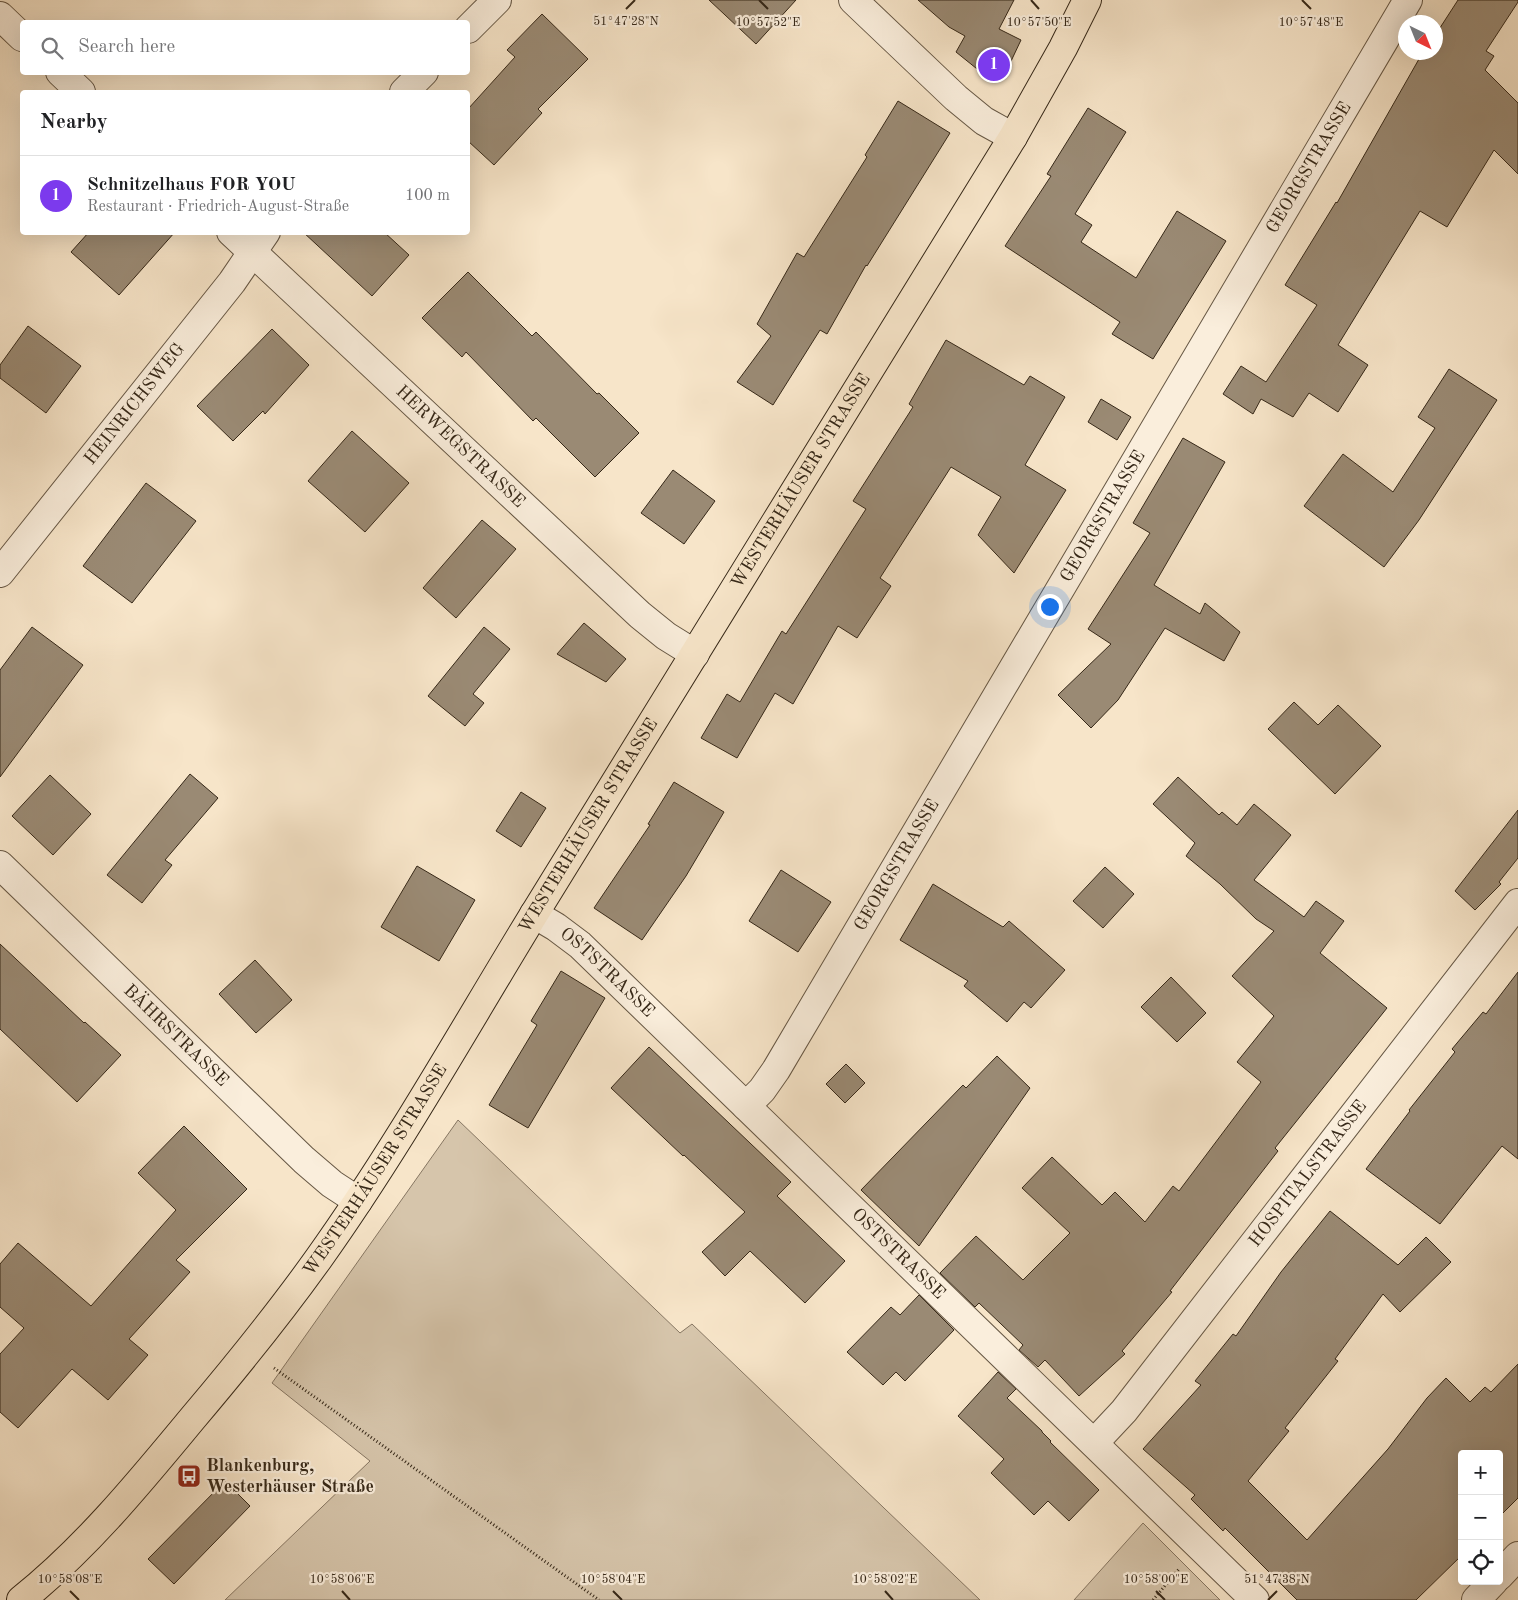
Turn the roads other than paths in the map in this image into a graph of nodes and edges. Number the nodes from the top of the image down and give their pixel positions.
1 (496, 0) edge
2 (853, 0) edge
3 (1087, 0) edge
4 (1408, 0) edge
5 (0, 16) edge
6 (470, 27) edge
7 (20, 35) edge
8 (63, 75) edge
9 (421, 75) edge
10 (79, 90) edge
11 (406, 90) edge
12 (1013, 137) junction
13 (238, 235) edge
14 (259, 243) edge
15 (0, 573) edge
16 (695, 654) junction
17 (0, 865) edge
18 (1518, 903) edge
19 (534, 914) junction
20 (746, 1106) junction
21 (358, 1201) junction
22 (1094, 1443) junction
23 (1518, 1556) edge
24 (1503, 1572) edge
25 (1490, 1585) edge
26 (21, 1600) edge
27 (1255, 1600) edge
28 (1476, 1600) edge

1 - 6 street
2 - 12 street
3 - 12 main road, WESTERHÄUSER STRASSE
4 - 20 street, GEORGSTRASSE
5 - 7 street
8 - 10 street
9 - 11 street
12 - 16 main road, WESTERHÄUSER STRASSE
13 - 14 street, HERWEGSTRASSE
14 - 15 street, HEINRICHSWEG
14 - 16 street, HERWEGSTRASSE
16 - 19 main road, WESTERHÄUSER STRASSE
17 - 21 street, BÄHRSTRASSE
18 - 22 street, HOSPITALSTRASSE
19 - 20 street, OSTSTRASSE
19 - 21 main road, WESTERHÄUSER STRASSE
20 - 22 street, OSTSTRASSE
21 - 26 main road, WESTERHÄUSER STRASSE
22 - 27 street, OSTSTRASSE
23 - 24 street
25 - 28 street

